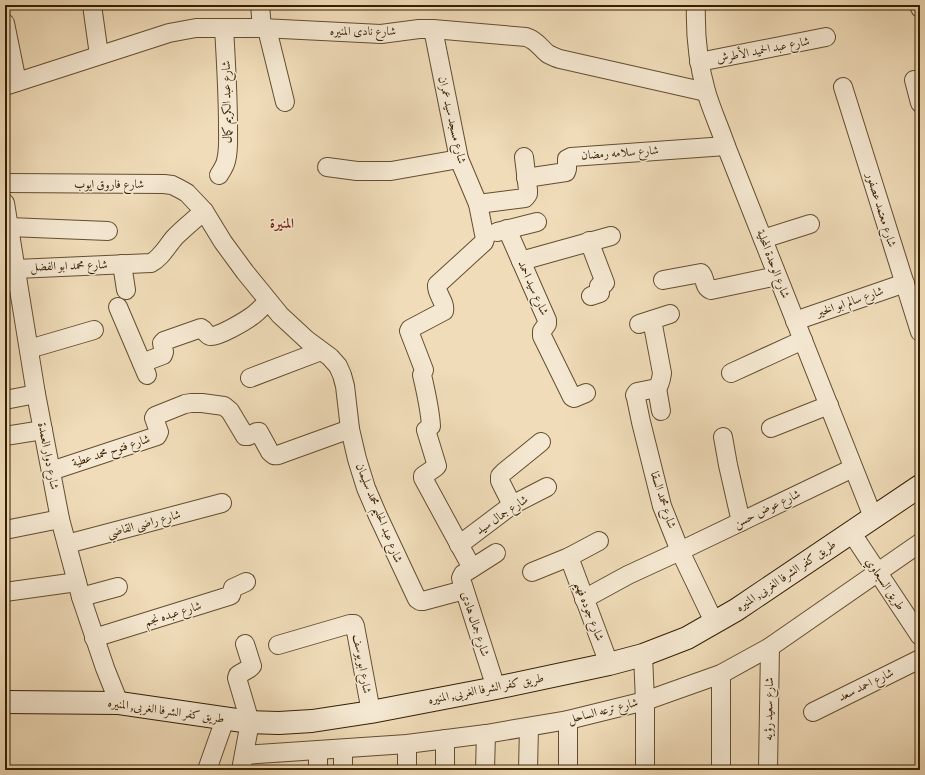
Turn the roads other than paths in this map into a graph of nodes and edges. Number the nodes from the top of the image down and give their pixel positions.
1 (92, 5) edge
2 (260, 5) edge
3 (696, 5) edge
4 (919, 5) edge
5 (920, 8) edge
6 (5, 24) edge
7 (224, 28) junction
8 (264, 28) junction
9 (433, 29) junction
10 (826, 37) dead end
11 (99, 55) junction
12 (700, 62) junction
13 (914, 80) dead end
14 (11, 84) edge
15 (843, 87) dead end
16 (706, 92) junction
17 (285, 102) dead end
18 (920, 103) edge
19 (726, 146) junction
20 (524, 157) dead end
21 (459, 159) junction
22 (327, 168) dead end
23 (219, 175) dead end
24 (526, 178) junction
25 (5, 183) edge
26 (5, 203) edge
27 (478, 204) junction
28 (204, 211) junction
29 (537, 222) dead end
30 (810, 224) dead end
31 (9, 227) junction
32 (507, 229) junction
33 (108, 231) dead end
34 (485, 236) junction
35 (611, 236) dead end
36 (763, 239) junction
37 (589, 242) junction
38 (521, 261) junction
39 (122, 264) junction
40 (16, 269) junction
41 (777, 276) junction
42 (663, 280) dead end
43 (126, 290) dead end
44 (911, 291) edge
45 (12, 293) edge
46 (591, 296) dead end
47 (268, 301) junction
48 (118, 307) dead end
49 (670, 314) dead end
50 (795, 321) junction
51 (94, 330) dead end
52 (920, 332) edge
53 (803, 340) junction
54 (29, 349) junction
55 (321, 351) junction
56 (730, 373) dead end
57 (250, 378) dead end
58 (657, 388) junction
59 (586, 393) dead end
60 (36, 394) junction
61 (5, 400) edge
62 (829, 405) junction
63 (661, 411) dead end
64 (771, 428) dead end
65 (350, 429) junction
66 (43, 430) junction
67 (5, 436) edge
68 (723, 437) dead end
69 (541, 442) dead end
70 (853, 468) junction
71 (51, 471) junction
72 (920, 486) edge
73 (547, 487) dead end
74 (222, 503) dead end
75 (512, 505) junction
76 (873, 517) junction
77 (60, 519) junction
78 (740, 522) junction
79 (5, 530) edge
80 (851, 532) junction
81 (599, 541) dead end
82 (920, 543) edge
83 (67, 544) junction
84 (459, 545) junction
85 (680, 551) junction
86 (496, 553) dead end
87 (569, 557) junction
88 (472, 568) junction
89 (532, 572) dead end
90 (877, 572) junction
91 (246, 582) dead end
92 (118, 587) dead end
93 (79, 589) junction
94 (464, 590) junction
95 (5, 592) edge
96 (584, 600) junction
97 (714, 622) junction
98 (920, 636) edge
99 (94, 638) junction
100 (245, 644) dead end
101 (278, 644) dead end
102 (770, 647) junction
103 (643, 655) junction
104 (920, 659) edge
105 (608, 664) junction
106 (721, 674) junction
107 (496, 688) junction
108 (645, 701) junction
109 (5, 702) edge
110 (119, 703) junction
111 (371, 712) junction
112 (813, 712) dead end
113 (225, 719) junction
114 (568, 720) junction
115 (250, 722) junction
116 (529, 727) junction
117 (486, 734) junction
118 (445, 739) junction
119 (407, 744) junction
120 (343, 749) junction
121 (318, 751) junction
122 (242, 763) edge
123 (207, 770) edge
124 (318, 770) edge
125 (343, 770) edge
126 (407, 770) edge
127 (445, 770) edge
128 (485, 770) edge
129 (528, 770) edge
130 (568, 770) edge
131 (646, 770) edge
132 (721, 770) edge
133 (768, 770) edge

1 - 11 street
2 - 8 street
3 - 12 street, شارع الوحدة المحلية
4 - 5 street
6 - 14 street
7 - 8 street, شارع نادى المنيره
7 - 11 street, شارع نادى المنيره
7 - 23 street, شارع عبد الكريم كمال
8 - 9 street, شارع نادى المنيره
8 - 17 street
9 - 16 street, شارع نادى المنيره
9 - 21 street, شارع مسجد سيد عمران
10 - 12 street, شارع عبد الحميد الأطرش
11 - 14 street, شارع نادى المنيره
12 - 16 street, شارع الوحدة المحلية
13 - 18 street
15 - 44 street, شارع معتمد عصفور
16 - 19 street, شارع الوحدة المحلية
19 - 24 street, شارع سلامه رمضان
19 - 36 street, شارع الوحدة المحلية
20 - 24 street
21 - 22 street
21 - 27 street, شارع مسجد سيد عمران
24 - 27 street
25 - 28 street, شارع فاروق ايوب
26 - 31 street, شارع دوار العمدة
27 - 34 street, شارع مسجد سيد عمران
28 - 39 street, شارع محمد ابو الفضل
28 - 47 street, شارع عبد الحليم محمد سليمان
29 - 32 street
30 - 36 street
31 - 33 street
31 - 40 street, شارع دوار العمدة
32 - 34 street
32 - 38 street, شارع سيد احمد
34 - 84 street
35 - 37 street
36 - 41 street, شارع الوحدة المحلية
37 - 38 street
37 - 46 street
38 - 59 street, شارع سيد احمد
39 - 40 street, شارع محمد ابو الفضل
39 - 43 street
40 - 45 street, شارع دوار العمدة
41 - 42 street
41 - 50 street, شارع الوحدة المحلية
44 - 50 street, شارع سالم ابو الخير
44 - 52 street, شارع معتمد عصفور
45 - 54 street, شارع دوار العمدة
47 - 48 street
47 - 55 street, شارع عبد الحليم محمد سليمان
49 - 58 street
50 - 53 street, شارع الوحدة المحلية
51 - 54 street
53 - 56 street
53 - 62 street, شارع الوحدة المحلية
54 - 60 street, شارع دوار العمدة
55 - 57 street
55 - 65 street, شارع عبد الحليم محمد سليمان
58 - 63 street
58 - 85 street, شارع محمد السقا
60 - 61 street
60 - 66 street, شارع دوار العمدة
62 - 64 street
62 - 70 street, شارع الوحدة المحلية
65 - 71 street, شارع فتوح محمد عطية
65 - 94 street, شارع عبد الحليم محمد سليمان
66 - 67 street
66 - 71 street, شارع دوار العمدة
68 - 78 street
69 - 75 street
70 - 76 street, شارع الوحدة المحلية
70 - 78 street, شارع عوض حسن
71 - 77 street, شارع دوار العمدة
72 - 76 street, طريق كفر الشرفا الغربى, المنيره
73 - 75 street, شارع جمال سيد
74 - 83 street, شارع راضى القاضي
75 - 84 street, شارع جمال سيد
76 - 80 street, طريق كفر الشرفا الغربى, المنيره
77 - 79 street
77 - 83 street, شارع دوار العمدة
78 - 85 street, شارع عوض حسن
80 - 90 street, طريق السبعاوي
80 - 97 street, طريق كفر الشرفا الغربى, المنيره
81 - 87 street
82 - 90 street, شارع ترعه الساحل
83 - 93 street, شارع دوار العمدة
84 - 88 street
85 - 96 street, شارع عوض حسن
85 - 97 street, شارع محمد السقا
86 - 88 street, شارع جمال هادى
87 - 89 street
87 - 96 street, شارع جوده فهيم
88 - 94 street, شارع جمال هادى
90 - 98 street, طريق السبعاوي
90 - 102 street, شارع ترعه الساحل
91 - 99 street, شارع عبده نجم
92 - 93 street
93 - 95 street
93 - 99 street, شارع دوار العمدة
94 - 107 street, شارع جمال هادى
96 - 105 street, شارع جوده فهيم
97 - 103 street, طريق كفر الشرفا الغربى, المنيره
99 - 110 street, شارع دوار العمدة
100 - 115 street
101 - 111 street, شارع ابو يوسف
102 - 106 street, شارع ترعه الساحل
102 - 133 street, شارع سعيد رؤيه
103 - 105 street, طريق كفر الشرفا الغربى, المنيره
103 - 108 street
104 - 112 street, شارع احمد سعد
105 - 107 street, طريق كفر الشرفا الغربى, المنيره
106 - 108 street, شارع ترعه الساحل
106 - 132 street
107 - 111 street, طريق كفر الشرفا الغربى, المنيره
108 - 114 street, شارع ترعه الساحل
108 - 131 street
109 - 110 street, طريق كفر الشرفا الغربى, المنيره
110 - 113 street, طريق كفر الشرفا الغربى, المنيره
111 - 115 street, طريق كفر الشرفا الغربى, المنيره
113 - 115 street, طريق كفر الشرفا الغربى, المنيره
113 - 123 street
114 - 116 street, شارع ترعه الساحل
114 - 130 street
115 - 122 street
116 - 117 street, شارع ترعه الساحل
116 - 129 street
117 - 118 street, شارع ترعه الساحل
117 - 128 street
118 - 119 street, شارع ترعه الساحل
118 - 127 street
119 - 120 street, شارع ترعه الساحل
119 - 126 street
120 - 121 street, شارع ترعه الساحل
120 - 125 street
121 - 122 street, شارع ترعه الساحل
121 - 124 street

